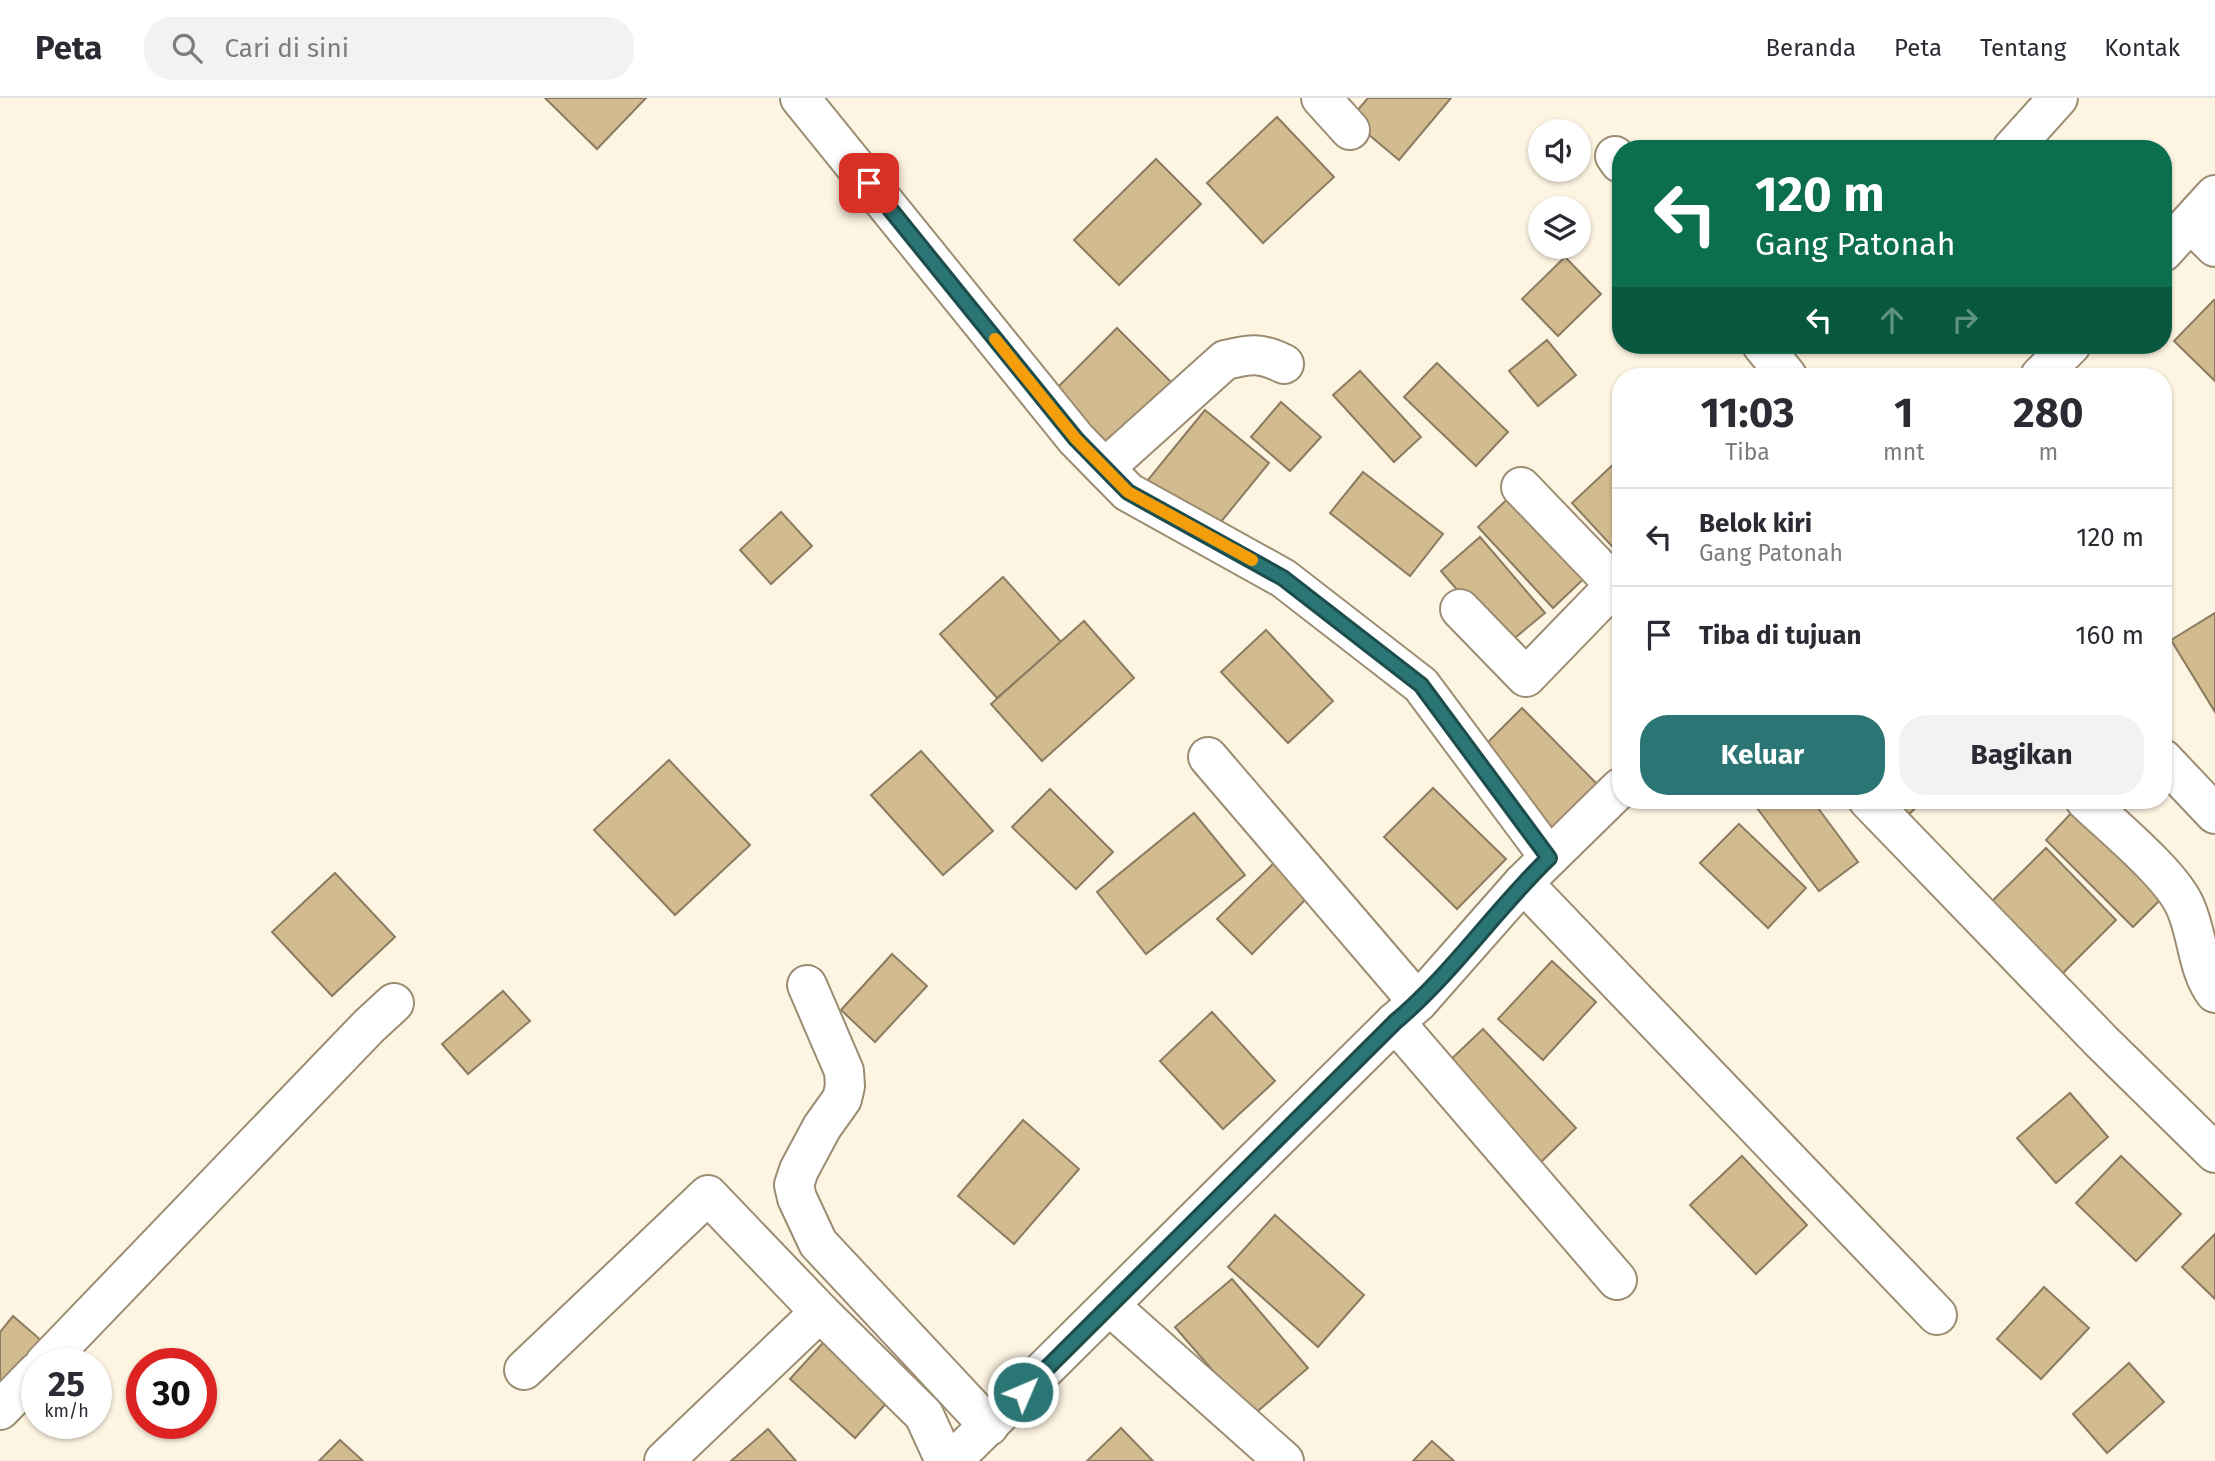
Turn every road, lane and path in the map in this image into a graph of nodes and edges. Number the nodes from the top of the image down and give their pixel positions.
1 (800, 98) edge
2 (1321, 98) edge
3 (2058, 98) edge
4 (1350, 130) dead end
5 (2020, 140) edge
6 (2207, 222) edge
7 (2172, 245) edge
8 (1769, 354) edge
9 (2062, 354) edge
10 (1284, 364) dead end
11 (1781, 368) edge
12 (2048, 368) edge
13 (1105, 468) junction
14 (1521, 487) dead end
15 (1612, 581) edge
16 (1612, 593) edge
17 (1460, 610) dead end
18 (1208, 757) dead end
19 (2172, 769) edge
20 (1612, 796) edge
21 (1877, 809) edge
22 (2094, 809) edge
23 (2215, 814) edge
24 (1536, 870) junction
25 (807, 985) dead end
26 (2215, 993) edge
27 (394, 1003) dead end
28 (1406, 1012) junction
29 (2215, 1153) edge
30 (1616, 1280) dead end
31 (1110, 1306) junction
32 (820, 1312) junction
33 (1937, 1315) dead end
34 (59, 1348) edge
35 (524, 1370) dead end
36 (21, 1388) edge
37 (0, 1410) edge
38 (989, 1426) junction
39 (664, 1461) edge
40 (945, 1461) edge
41 (952, 1461) edge
42 (1284, 1461) edge

1 - 13 street
2 - 4 street
3 - 5 street
6 - 7 street
8 - 11 street
9 - 12 street
10 - 13 street
13 - 24 street
14 - 15 street
16 - 17 street
18 - 28 street
19 - 23 street
20 - 24 street
21 - 29 street
22 - 26 street
24 - 28 street
24 - 33 street
25 - 38 street
27 - 34 street
28 - 30 street
28 - 31 street
31 - 38 street
31 - 42 street
32 - 35 street
32 - 39 street
32 - 40 street
36 - 37 street
38 - 41 street

